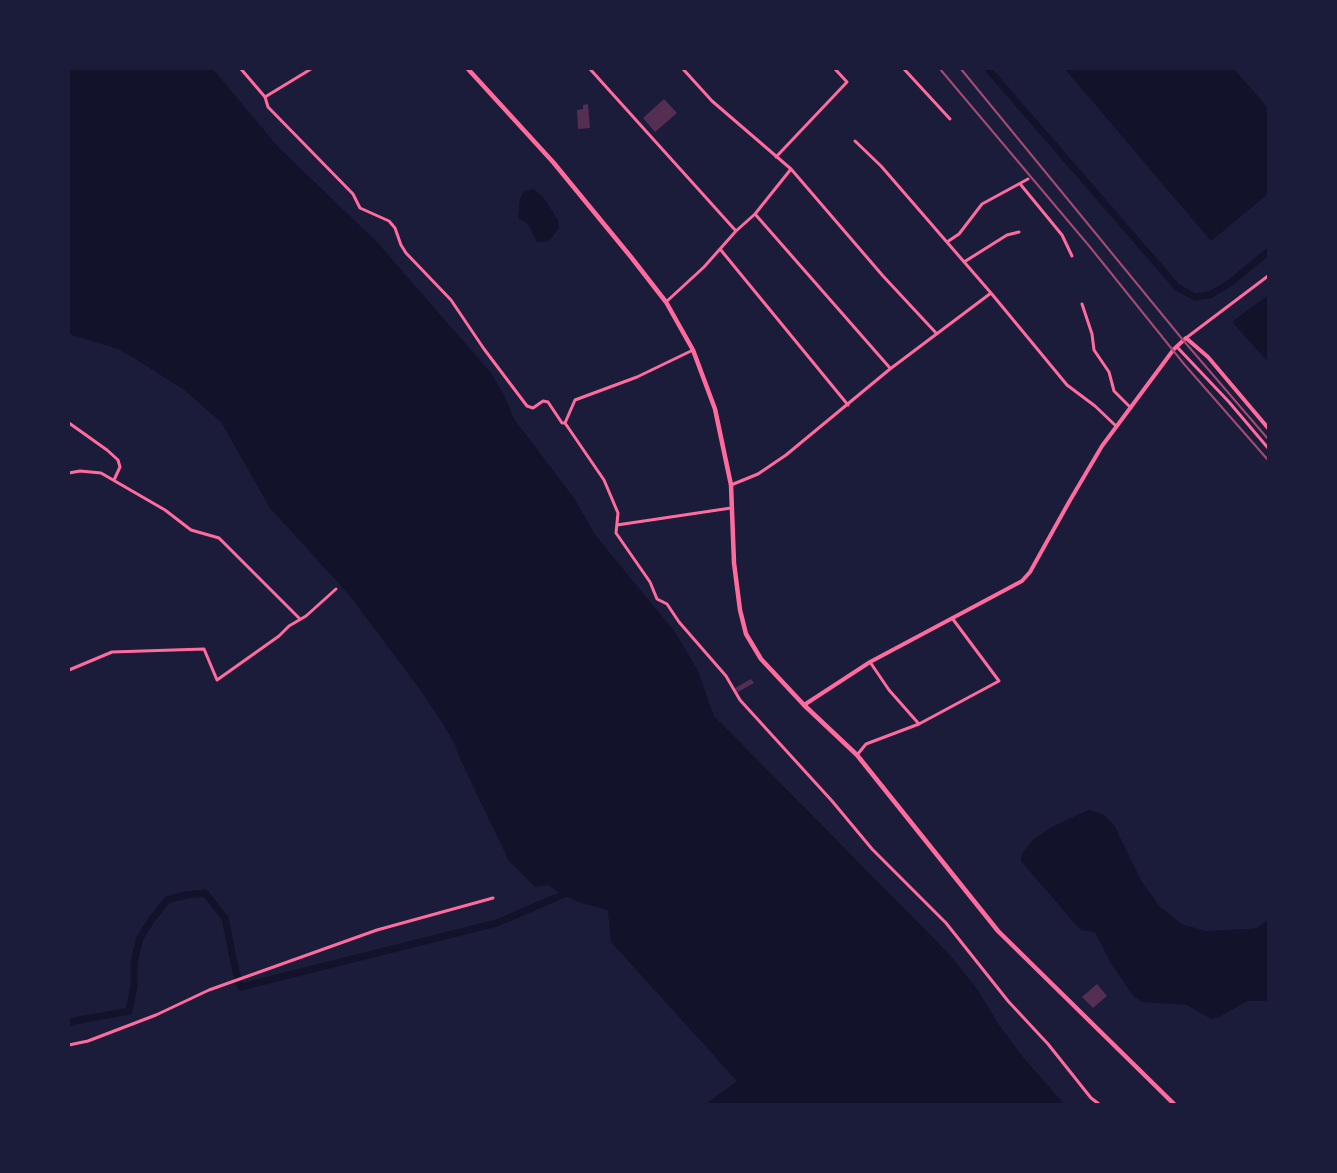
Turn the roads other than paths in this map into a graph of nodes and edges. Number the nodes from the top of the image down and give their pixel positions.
1 (241, 69) edge
2 (311, 69) edge
3 (468, 69) edge
4 (590, 69) edge
5 (683, 69) edge
6 (835, 69) edge
7 (904, 69) edge
8 (265, 97) junction
9 (950, 120) dead end
10 (855, 141) dead end
11 (776, 157) junction
12 (791, 169) junction
13 (1028, 179) dead end
14 (1021, 185) junction
15 (755, 214) junction
16 (736, 231) junction
17 (1019, 232) dead end
18 (947, 242) junction
19 (720, 249) junction
20 (1072, 255) dead end
21 (964, 262) junction
22 (1268, 276) edge
23 (991, 293) junction
24 (666, 302) junction
25 (1082, 304) dead end
26 (937, 334) junction
27 (1186, 338) junction
28 (1177, 347) junction
29 (693, 350) junction
30 (890, 369) junction
31 (848, 405) junction
32 (1131, 408) junction
33 (69, 423) edge
34 (565, 423) junction
35 (1116, 426) junction
36 (1268, 428) edge
37 (1268, 448) edge
38 (69, 473) edge
39 (114, 480) junction
40 (731, 485) junction
41 (732, 507) junction
42 (617, 525) junction
43 (336, 589) dead end
44 (952, 618) junction
45 (301, 619) junction
46 (870, 662) junction
47 (69, 670) edge
48 (804, 705) junction
49 (919, 724) junction
50 (857, 755) junction
51 (493, 898) dead end
52 (69, 1045) edge
53 (1099, 1104) edge
54 (1174, 1104) edge

1 - 8 street
2 - 8 street
3 - 24 highway
4 - 16 street
5 - 11 street
6 - 11 street
7 - 9 street
8 - 34 street
10 - 18 street
11 - 12 street
12 - 15 street
12 - 26 street
13 - 14 street
14 - 18 street
14 - 20 street
15 - 16 street
15 - 30 street
16 - 19 street
17 - 21 street
18 - 21 street
19 - 24 street
19 - 31 street
21 - 23 street
22 - 27 street
23 - 26 street
23 - 35 street
24 - 29 highway
25 - 32 street
26 - 30 street
27 - 28 street
27 - 36 street
28 - 32 street
28 - 37 street
29 - 34 street
29 - 40 highway
30 - 31 street
31 - 40 street
32 - 35 street
33 - 39 street
34 - 42 street
35 - 44 street
38 - 39 street
39 - 45 street
40 - 41 highway
41 - 42 street
41 - 48 highway
42 - 53 street
43 - 45 street
44 - 46 street
44 - 49 street
45 - 47 street
46 - 48 street
46 - 49 street
48 - 50 highway
49 - 50 street
50 - 54 highway
51 - 52 street

